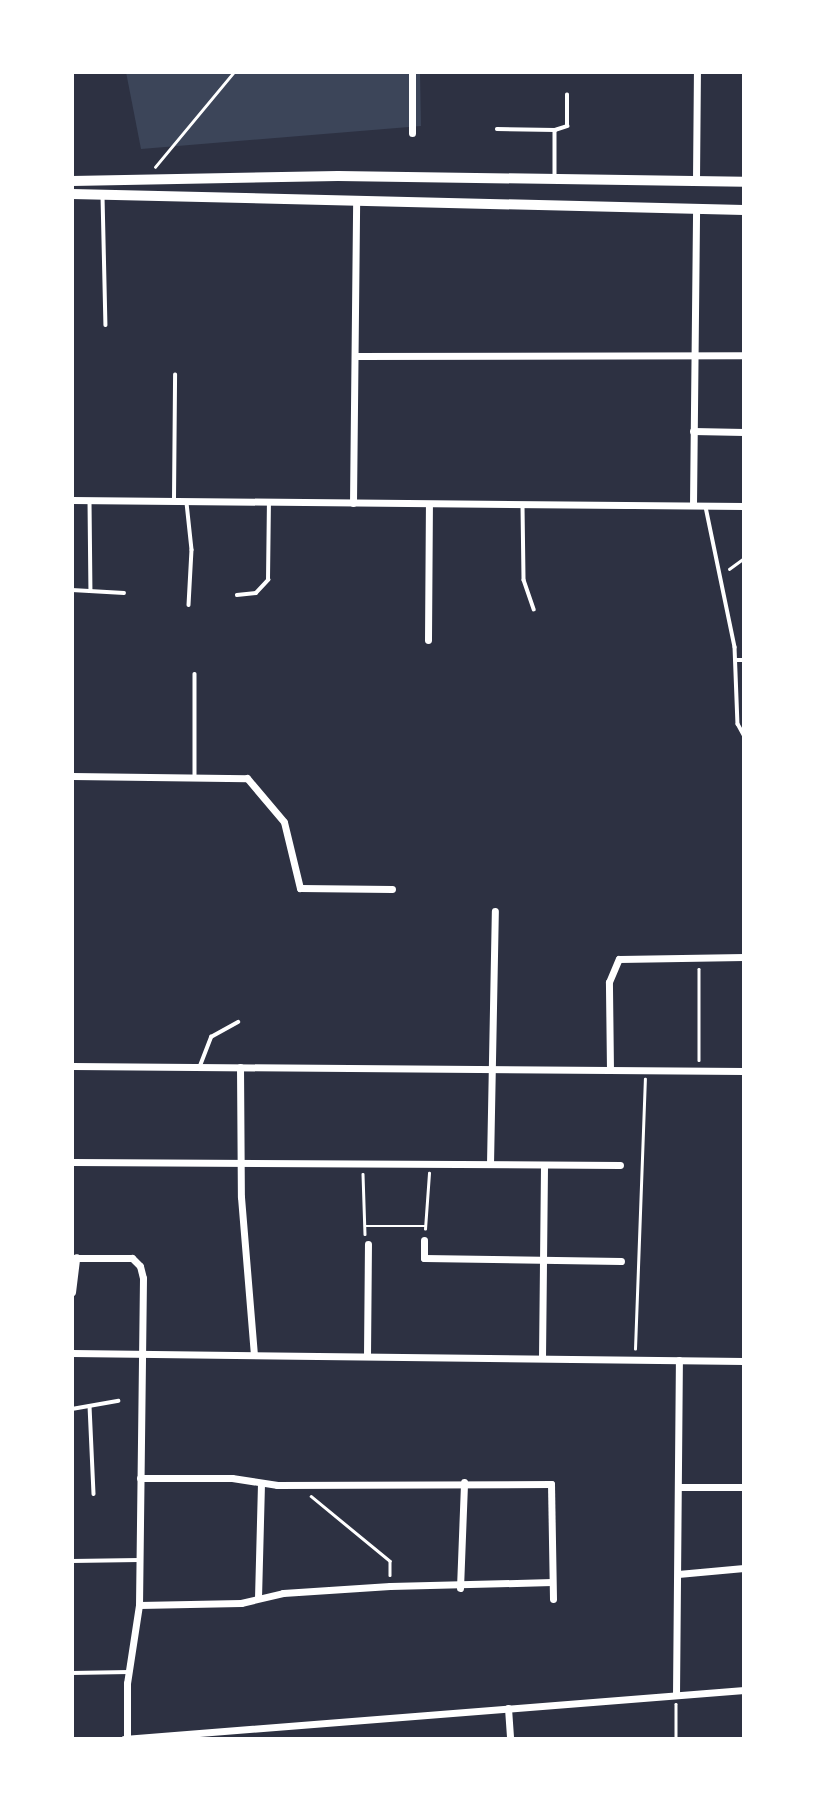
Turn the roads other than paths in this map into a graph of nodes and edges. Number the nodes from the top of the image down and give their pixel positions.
1 (412, 72) edge
2 (697, 72) edge
3 (567, 95) dead end
4 (497, 129) dead end
5 (555, 130) junction
6 (412, 132) dead end
7 (555, 178) junction
8 (696, 180) junction
9 (72, 181) edge
10 (744, 182) edge
11 (72, 194) edge
12 (103, 196) junction
13 (356, 198) junction
14 (696, 207) junction
15 (744, 210) edge
16 (106, 325) dead end
17 (744, 355) edge
18 (355, 356) junction
19 (693, 356) junction
20 (175, 375) dead end
21 (693, 431) junction
22 (744, 432) edge
23 (72, 500) edge
24 (90, 500) junction
25 (174, 501) junction
26 (186, 501) junction
27 (269, 502) junction
28 (353, 503) junction
29 (693, 505) junction
30 (706, 505) junction
31 (429, 506) junction
32 (523, 506) junction
33 (744, 506) edge
34 (72, 590) edge
35 (91, 590) junction
36 (124, 593) dead end
37 (237, 595) dead end
38 (189, 605) dead end
39 (534, 609) dead end
40 (428, 640) dead end
41 (736, 660) junction
42 (744, 660) edge
43 (195, 674) dead end
44 (744, 735) edge
45 (72, 776) edge
46 (195, 776) junction
47 (392, 890) dead end
48 (495, 911) dead end
49 (744, 957) edge
50 (238, 1022) dead end
51 (72, 1066) edge
52 (200, 1066) junction
53 (240, 1067) junction
54 (491, 1069) junction
55 (610, 1070) junction
56 (744, 1071) edge
57 (72, 1162) edge
58 (241, 1163) junction
59 (490, 1164) junction
60 (544, 1165) junction
61 (620, 1165) dead end
62 (424, 1240) road end
63 (368, 1244) dead end
64 (74, 1258) edge
65 (543, 1259) junction
66 (621, 1261) dead end
67 (72, 1293) edge
68 (72, 1353) edge
69 (141, 1353) junction
70 (254, 1354) junction
71 (367, 1356) junction
72 (542, 1358) junction
73 (679, 1360) junction
74 (744, 1361) edge
75 (118, 1401) dead end
76 (90, 1406) junction
77 (72, 1409) edge
78 (141, 1478) junction
79 (464, 1482) junction
80 (261, 1484) junction
81 (680, 1487) junction
82 (744, 1488) edge
83 (94, 1494) dead end
84 (139, 1560) junction
85 (72, 1561) edge
86 (744, 1568) edge
87 (678, 1574) junction
88 (552, 1582) junction
89 (460, 1588) junction
90 (258, 1598) junction
91 (553, 1599) dead end
92 (139, 1605) junction
93 (129, 1672) junction
94 (72, 1673) edge
95 (744, 1690) edge
96 (676, 1695) junction
97 (508, 1708) junction
98 (126, 1739) edge
99 (510, 1739) edge

1 - 6 street
2 - 8 street
3 - 5 lane
4 - 5 lane
5 - 7 lane
7 - 8 main road
7 - 9 main road
8 - 10 main road
11 - 12 main road
12 - 13 main road
12 - 16 lane
13 - 14 main road
13 - 18 street
14 - 15 main road
14 - 19 street
17 - 19 street
18 - 19 street
18 - 28 street
19 - 21 street
20 - 25 lane
21 - 22 street
21 - 29 street
23 - 24 street
24 - 25 street
24 - 35 lane
25 - 26 street
26 - 27 street
26 - 38 lane
27 - 28 street
27 - 37 lane
28 - 31 street
29 - 30 street
29 - 32 street
30 - 33 street
30 - 41 lane
31 - 32 street
31 - 40 street
32 - 39 lane
34 - 35 lane
35 - 36 lane
41 - 42 lane
41 - 44 lane
43 - 46 lane
45 - 46 street
46 - 47 street
48 - 54 street
49 - 55 street
50 - 52 lane
51 - 52 street
52 - 53 street
53 - 54 street
53 - 58 street
54 - 55 street
54 - 59 street
55 - 56 street
57 - 58 street
58 - 59 street
58 - 70 street
59 - 60 street
60 - 61 street
60 - 65 street
62 - 65 street
63 - 71 street
64 - 67 street
64 - 69 street
65 - 66 street
65 - 72 street
68 - 69 street
69 - 70 street
69 - 78 street
70 - 71 street
71 - 72 street
72 - 73 street
73 - 74 street
73 - 81 street
75 - 76 lane
76 - 77 lane
76 - 83 lane
78 - 80 street
78 - 84 street
79 - 80 street
79 - 88 street
79 - 89 street
80 - 90 street
81 - 82 street
81 - 87 street
84 - 85 lane
84 - 92 street
86 - 87 street
87 - 96 street
88 - 89 street
88 - 91 street
89 - 90 street
90 - 92 street
92 - 93 street
93 - 94 lane
93 - 98 street
95 - 96 street
96 - 97 street
97 - 98 street
97 - 99 street

